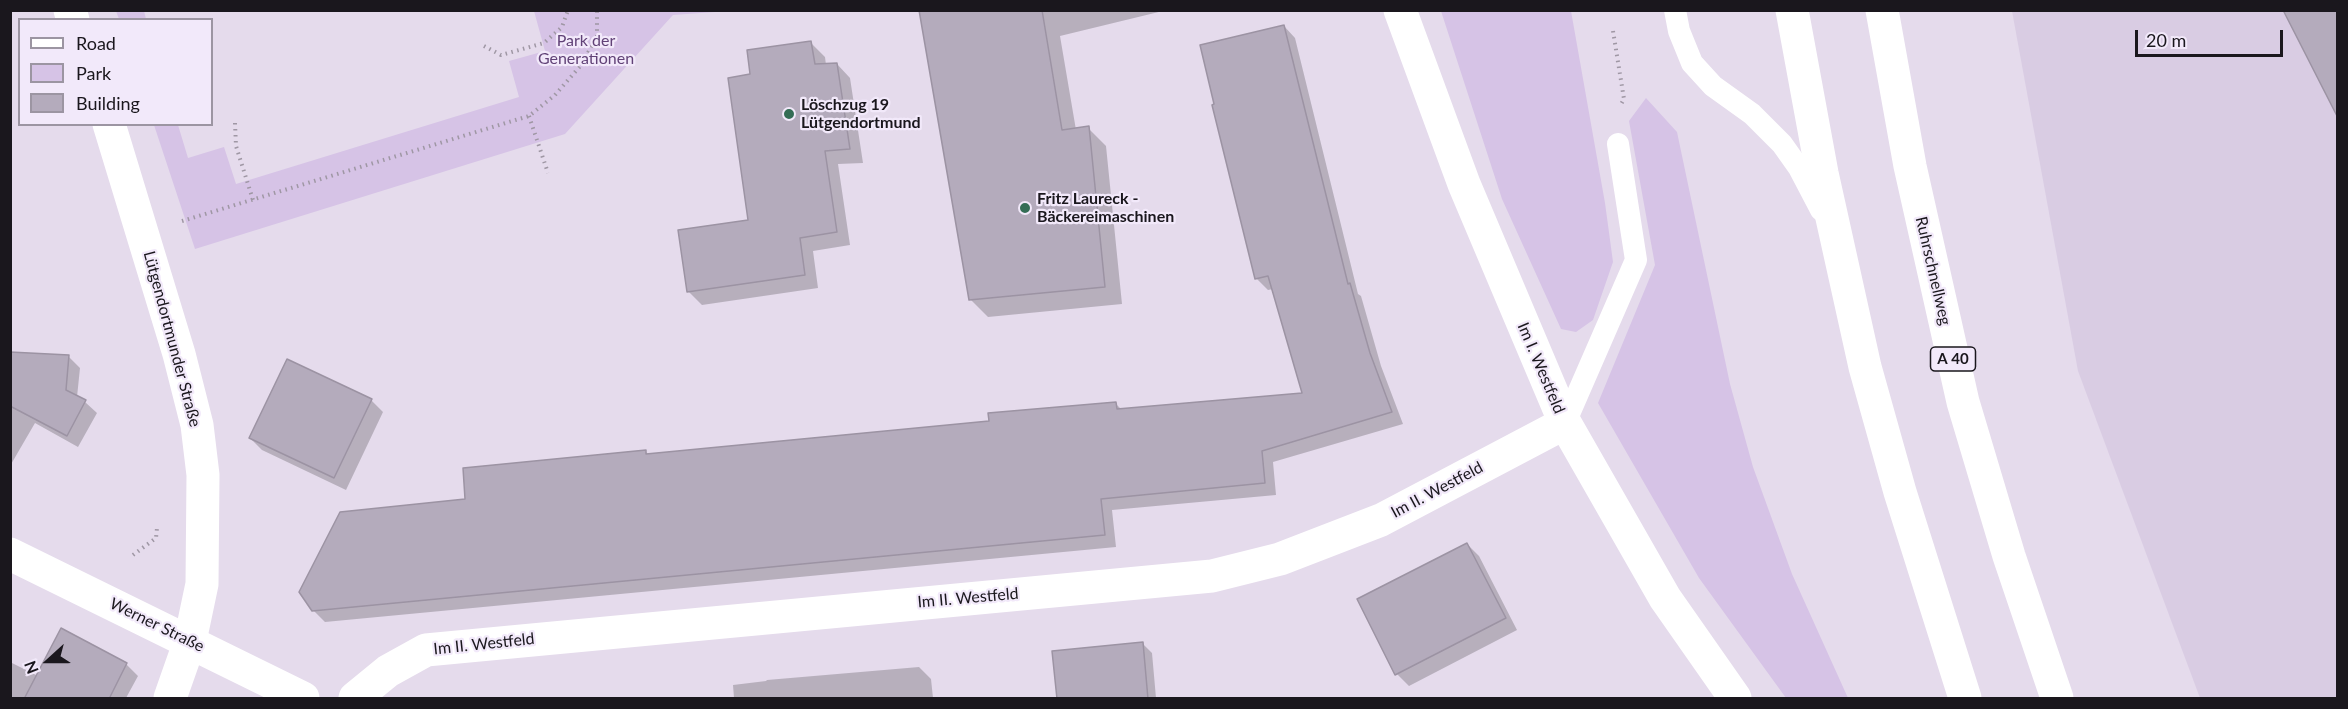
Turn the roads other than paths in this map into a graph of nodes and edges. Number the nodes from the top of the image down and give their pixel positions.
1 (1400, 10) edge
2 (1675, 10) edge
3 (1792, 10) edge
4 (1882, 10) edge
5 (110, 126) edge
6 (1618, 144) road end
7 (1847, 288) junction
8 (1565, 423) junction
9 (10, 554) edge
10 (190, 641) junction
11 (170, 699) edge
12 (303, 699) edge
13 (355, 699) edge
14 (1735, 699) edge
15 (1965, 699) edge
16 (2057, 699) edge

1 - 8 main road, Im I. Westfeld
2 - 7 lane
3 - 7 main road
4 - 16 main road, Ruhrschnellweg / A 40
5 - 10 main road, Lütgendortmunder Straße
6 - 8 lane
7 - 15 main road
8 - 13 main road, Im II. Westfeld
8 - 14 main road, Im I. Westfeld
9 - 10 main road, Werner Straße
10 - 11 main road, Lütgendortmunder Straße
10 - 12 main road, Werner Straße

